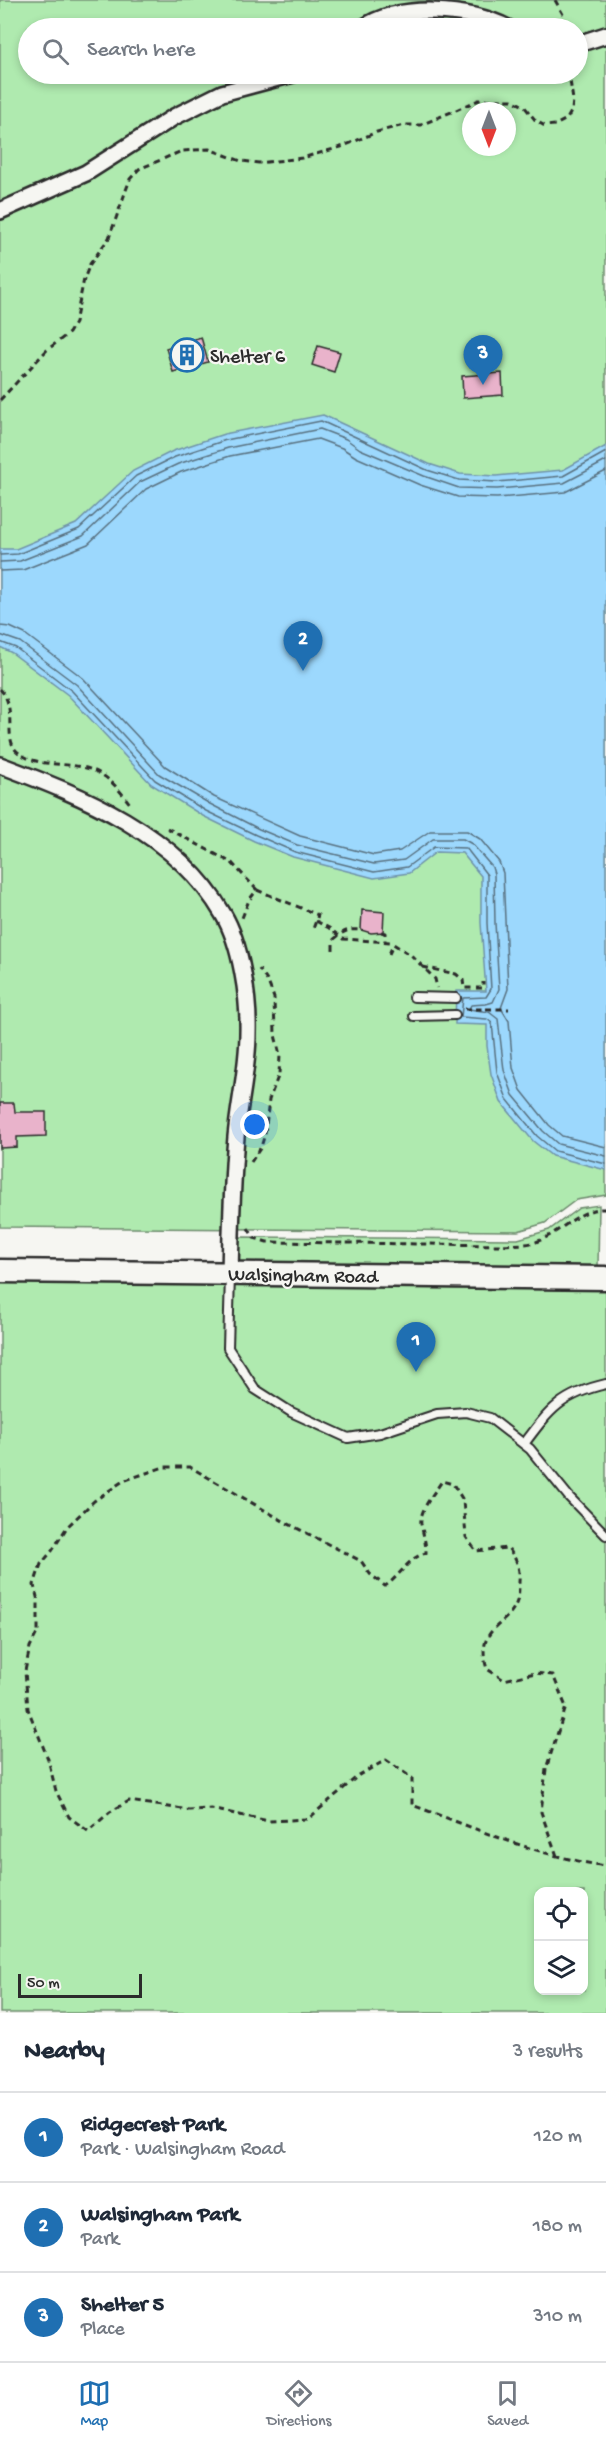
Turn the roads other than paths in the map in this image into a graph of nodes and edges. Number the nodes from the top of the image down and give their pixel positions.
1 (385, 18) edge
2 (479, 18) edge
3 (606, 34) edge
4 (588, 40) edge
5 (256, 84) edge
6 (0, 211) edge
7 (0, 765) edge
8 (414, 997) dead end
9 (456, 998) dead end
10 (455, 1015) dead end
11 (414, 1016) dead end
12 (0, 1271) edge
13 (230, 1274) junction
14 (606, 1278) edge
15 (606, 1384) edge
16 (524, 1444) junction
17 (606, 1535) edge

1 - 2 street
3 - 4 street
5 - 6 street
7 - 13 street
8 - 9 lane
10 - 11 lane
12 - 13 street, Walsingham Road
13 - 14 street, Walsingham Road
13 - 16 lane
15 - 16 lane
16 - 17 lane

